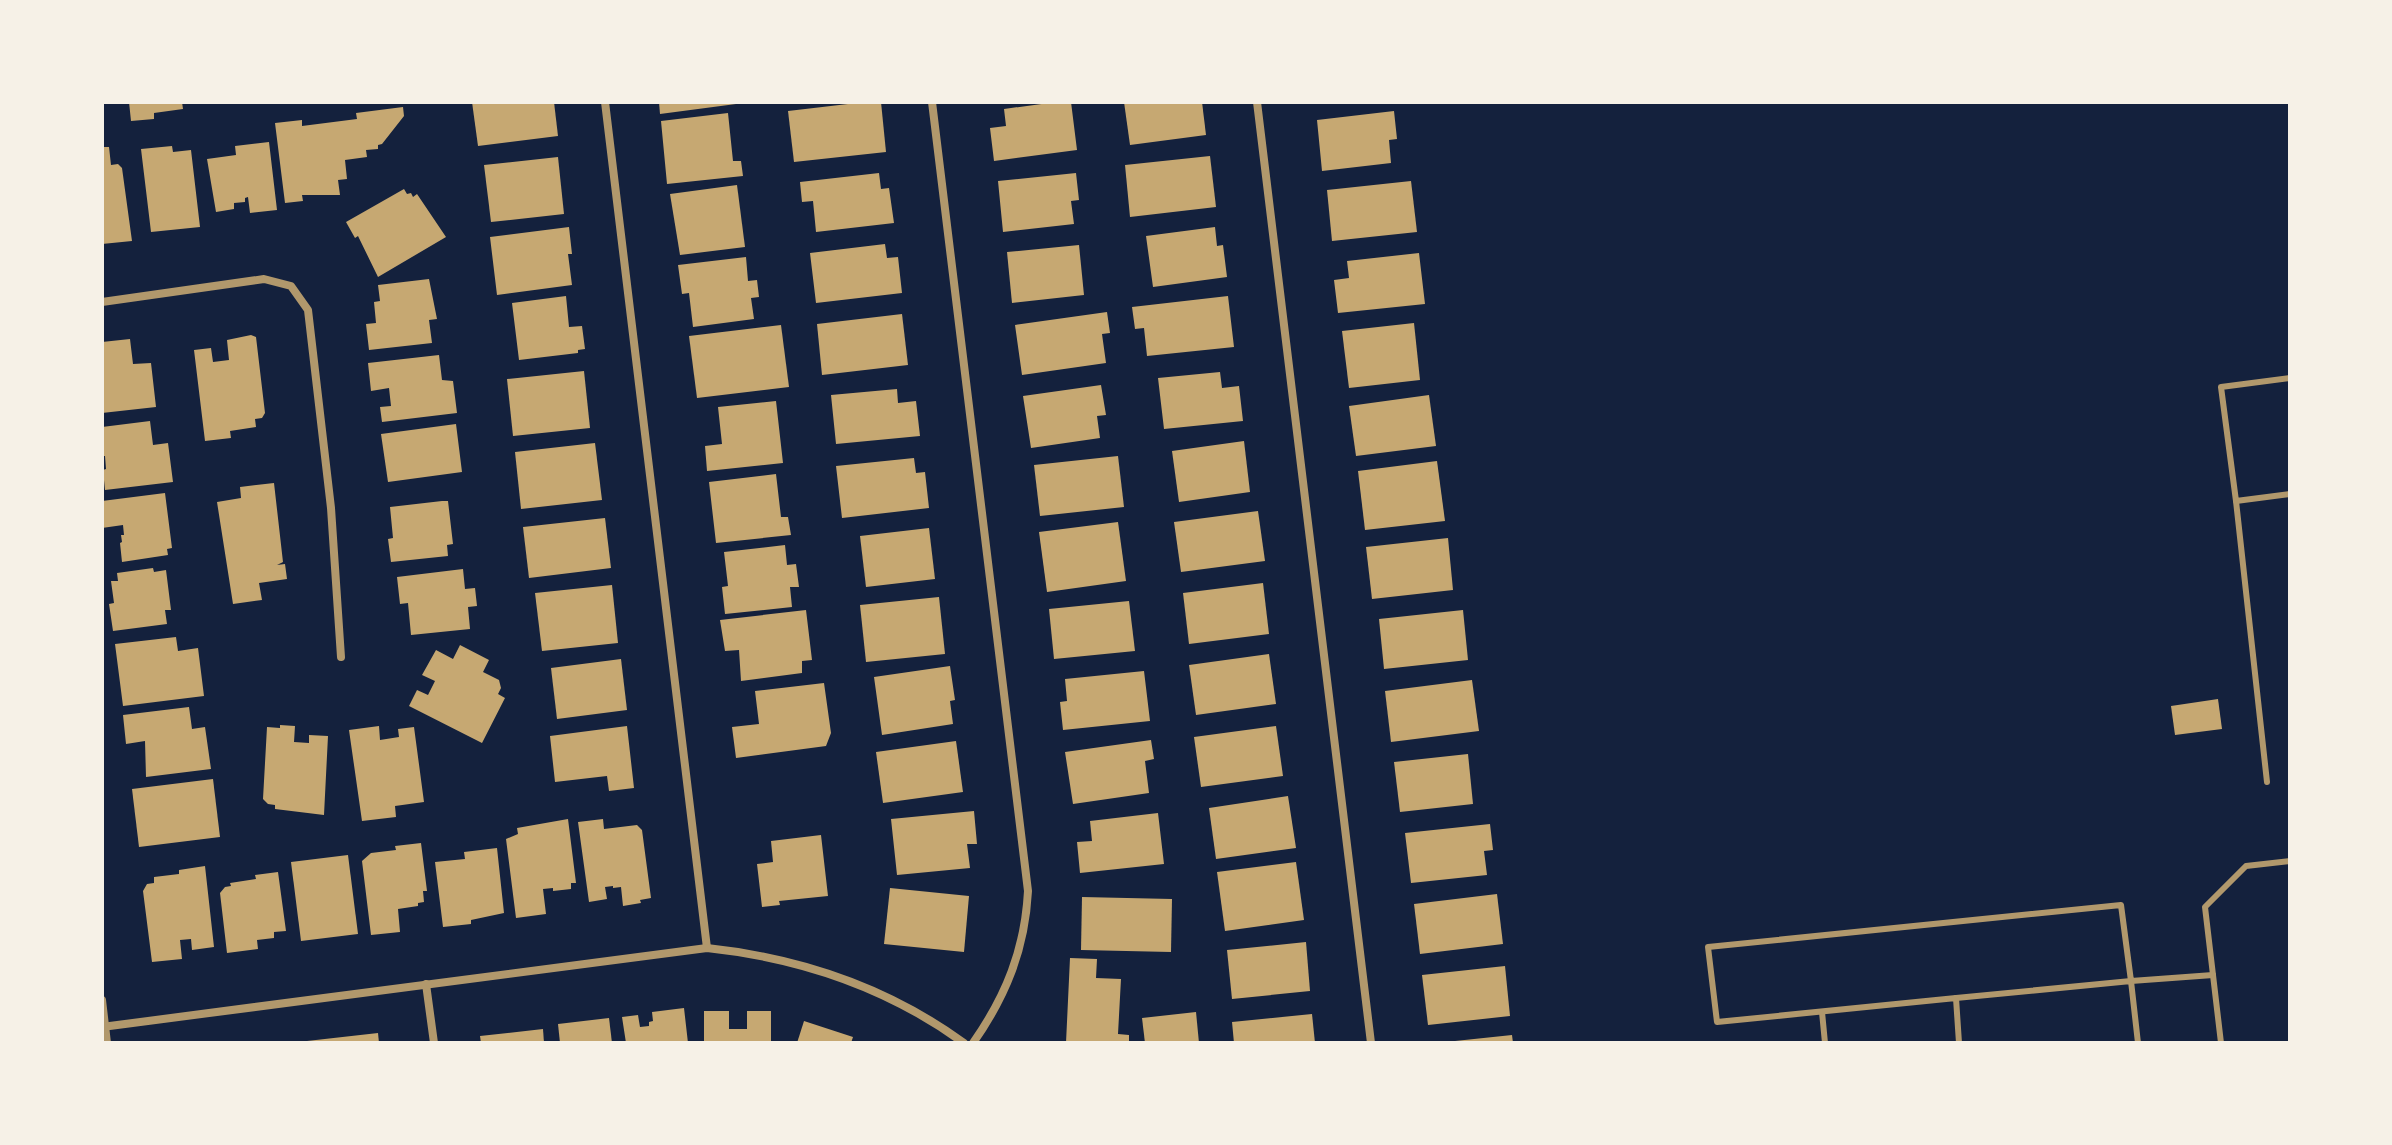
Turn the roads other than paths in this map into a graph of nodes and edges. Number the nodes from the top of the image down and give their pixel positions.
1 (605, 102) edge
2 (932, 102) edge
3 (1257, 102) edge
4 (102, 302) edge
5 (2290, 378) edge
6 (2290, 494) edge
7 (2236, 501) junction
8 (341, 657) dead end
9 (2267, 782) dead end
10 (2290, 861) edge
11 (2290, 870) edge
12 (707, 948) junction
13 (2213, 975) junction
14 (2131, 981) junction
15 (426, 984) junction
16 (1956, 998) junction
17 (102, 1000) edge
18 (1822, 1012) junction
19 (104, 1027) edge
20 (107, 1043) edge
21 (434, 1043) edge
22 (964, 1043) edge
23 (973, 1043) edge
24 (1371, 1043) edge
25 (1825, 1043) edge
26 (1959, 1043) edge
27 (2138, 1043) edge
28 (2221, 1043) edge

1 - 12 street
2 - 23 street
3 - 24 street
4 - 8 street
5 - 7 lane
6 - 7 lane
7 - 9 lane
10 - 11 lane
10 - 13 lane
12 - 15 street
12 - 22 street
13 - 14 lane
13 - 28 lane
14 - 16 lane
14 - 18 lane
14 - 27 lane
15 - 19 street
15 - 21 street
16 - 18 lane
16 - 26 lane
17 - 19 street
18 - 25 lane
19 - 20 street

